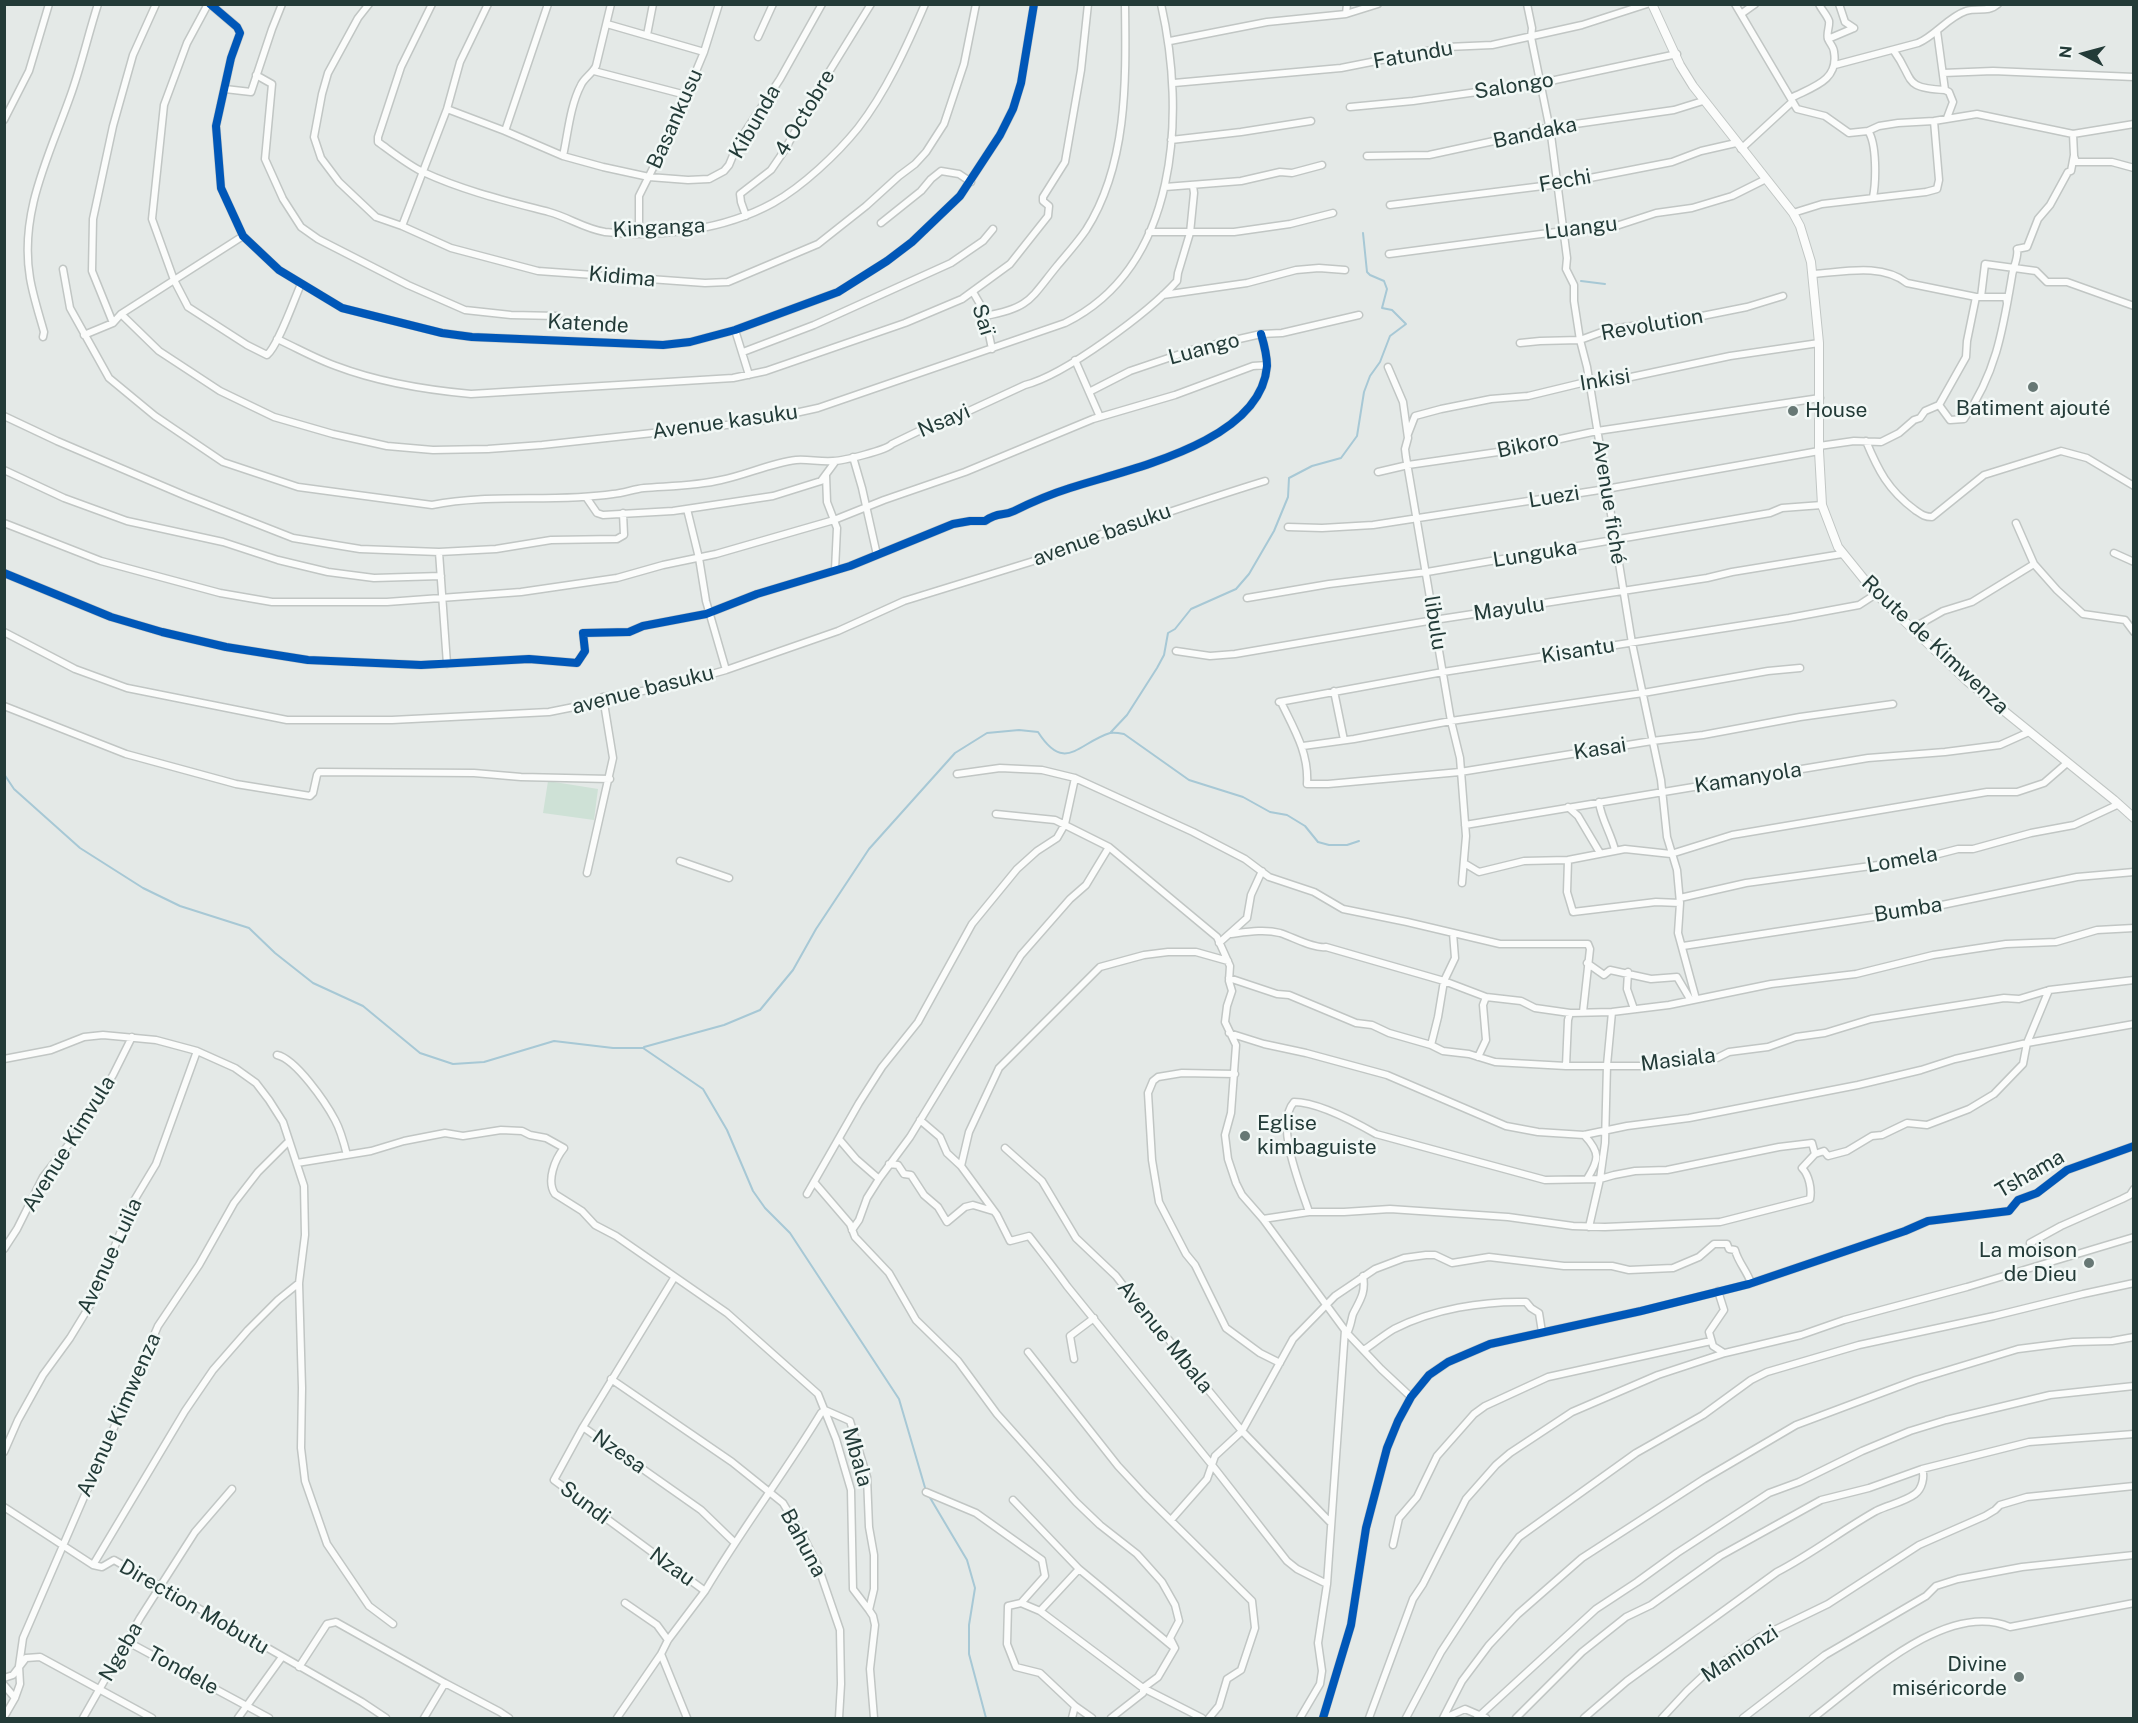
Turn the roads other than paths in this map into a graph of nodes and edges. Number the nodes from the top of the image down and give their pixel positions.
1 (49, 4) edge
2 (98, 4) edge
3 (156, 4) edge
4 (209, 4) edge
5 (282, 4) edge
6 (369, 4) edge
7 (432, 4) edge
8 (488, 4) edge
9 (548, 4) edge
10 (611, 4) edge
11 (653, 4) edge
12 (719, 4) edge
13 (773, 4) edge
14 (822, 4) edge
15 (871, 4) edge
16 (925, 4) edge
17 (976, 4) edge
18 (1034, 4) edge
19 (1088, 4) edge
20 (1125, 4) edge
21 (1161, 4) edge
22 (1347, 4) edge
23 (1378, 4) edge
24 (1527, 4) edge
25 (1647, 4) edge
26 (1652, 4) edge
27 (1735, 4) edge
28 (1755, 4) edge
29 (1819, 4) edge
30 (1839, 4) edge
31 (1998, 4) edge
32 (1346, 14) junction
33 (1741, 14) junction
34 (607, 24) junction
35 (1937, 31) junction
36 (647, 35) junction
37 (758, 37) dead end
38 (1531, 37) junction
39 (1828, 39) junction
40 (1170, 41) junction
41 (1894, 51) junction
42 (704, 52) junction
43 (1677, 54) junction
44 (1834, 65) junction
45 (594, 71) junction
46 (1943, 73) junction
47 (256, 75) junction
48 (2133, 77) edge
49 (1174, 83) junction
50 (1541, 83) junction
51 (225, 89) junction
52 (1945, 90) junction
53 (686, 95) junction
54 (1792, 100) junction
55 (1703, 101) junction
56 (1350, 107) dead end
57 (447, 109) junction
58 (1947, 118) junction
59 (4, 120) edge
60 (1311, 121) dead end
61 (1934, 122) junction
62 (2133, 124) edge
63 (1550, 128) junction
64 (505, 131) junction
65 (1868, 131) junction
66 (2073, 134) junction
67 (1171, 140) junction
68 (1738, 146) junction
69 (2074, 155) junction
70 (563, 156) junction
71 (1367, 156) dead end
72 (1322, 165) dead end
73 (2133, 168) edge
74 (422, 172) junction
75 (649, 177) junction
76 (1766, 180) junction
77 (971, 182) junction
78 (1559, 184) junction
79 (1193, 186) junction
80 (1165, 187) junction
81 (1873, 198) junction
82 (1390, 205) dead end
83 (1333, 213) dead end
84 (1793, 213) junction
85 (746, 216) junction
86 (881, 223) dead end
87 (402, 226) junction
88 (993, 229) dead end
89 (1564, 231) junction
90 (1149, 232) junction
91 (1190, 233) junction
92 (639, 234) junction
93 (243, 236) junction
94 (1389, 254) dead end
95 (2013, 268) junction
96 (63, 269) dead end
97 (1345, 270) dead end
98 (1813, 274) junction
99 (174, 280) junction
100 (301, 284) junction
101 (973, 292) junction
102 (1162, 295) junction
103 (1783, 296) dead end
104 (1979, 297) junction
105 (2007, 304) junction
106 (2133, 306) edge
107 (121, 314) junction
108 (1359, 315) dead end
109 (558, 316) dead end
110 (985, 316) junction
111 (112, 323) junction
112 (735, 330) junction
113 (1261, 334) junction
114 (84, 335) junction
115 (43, 337) dead end
116 (277, 339) junction
117 (1580, 340) junction
118 (1520, 343) dead end
119 (1819, 343) junction
120 (992, 349) junction
121 (743, 352) junction
122 (1075, 360) junction
123 (1267, 365) junction
124 (1388, 367) dead end
125 (749, 375) junction
126 (1590, 381) junction
127 (1089, 392) junction
128 (1820, 398) junction
129 (1939, 405) junction
130 (4, 416) edge
131 (1100, 417) junction
132 (1597, 431) junction
133 (1408, 438) junction
134 (1866, 441) junction
135 (1819, 448) junction
136 (852, 457) junction
137 (835, 462) junction
138 (1408, 465) junction
139 (4, 470) edge
140 (1378, 472) dead end
141 (826, 475) junction
142 (1265, 481) dead end
143 (2133, 486) edge
144 (1606, 489) junction
145 (586, 497) junction
146 (1822, 505) junction
147 (865, 507) junction
148 (687, 509) junction
149 (623, 513) junction
150 (1417, 518) junction
151 (834, 520) junction
152 (4, 523) edge
153 (2016, 523) dead end
154 (1288, 527) dead end
155 (1614, 541) junction
156 (439, 552) junction
157 (2114, 553) dead end
158 (1842, 554) junction
159 (877, 555) junction
160 (699, 558) junction
161 (2133, 562) edge
162 (2034, 564) junction
163 (835, 570) junction
164 (1427, 572) junction
165 (4, 573) edge
166 (441, 576) junction
167 (1624, 592) junction
168 (1876, 594) junction
169 (1247, 598) dead end
170 (443, 599) junction
171 (710, 611) junction
172 (1434, 620) junction
173 (1913, 628) junction
174 (4, 632) edge
175 (2133, 633) edge
176 (1632, 643) junction
177 (1176, 651) dead end
178 (447, 664) junction
179 (1800, 668) dead end
180 (726, 670) junction
181 (1443, 672) junction
182 (1334, 691) junction
183 (1643, 693) junction
184 (603, 697) junction
185 (1893, 704) dead end
186 (4, 706) edge
187 (1451, 721) junction
188 (2029, 732) junction
189 (1344, 740) junction
190 (1652, 741) junction
191 (1303, 746) junction
192 (2067, 763) junction
193 (1460, 772) junction
194 (957, 774) dead end
195 (1075, 778) junction
196 (610, 779) junction
197 (1663, 791) junction
198 (1599, 802) junction
199 (2120, 804) junction
200 (1568, 807) junction
201 (996, 814) dead end
202 (2133, 818) edge
203 (1065, 824) junction
204 (1465, 825) junction
205 (1109, 847) junction
206 (1615, 850) junction
207 (1600, 853) junction
208 (1671, 854) junction
209 (1568, 860) junction
210 (680, 861) dead end
211 (1464, 863) junction
212 (1262, 871) junction
213 (2133, 872) edge
214 (586, 873) dead end
215 (729, 878) dead end
216 (1462, 883) dead end
217 (1680, 901) junction
218 (2133, 928) edge
219 (1453, 933) junction
220 (1231, 934) junction
221 (1220, 943) junction
222 (1683, 946) junction
223 (1228, 961) junction
224 (1587, 963) junction
225 (1628, 972) junction
226 (1229, 978) junction
227 (2133, 980) edge
228 (1444, 981) junction
229 (2049, 990) junction
230 (1486, 997) junction
231 (1693, 999) junction
232 (1634, 1009) junction
233 (1583, 1012) junction
234 (1612, 1012) junction
235 (1570, 1013) junction
236 (2133, 1024) edge
237 (1229, 1033) junction
238 (132, 1037) junction
239 (2027, 1043) junction
240 (1431, 1045) junction
241 (197, 1051) junction
242 (277, 1055) dead end
243 (1478, 1057) junction
244 (4, 1059) edge
245 (1607, 1065) junction
246 (1566, 1066) junction
247 (1235, 1074) junction
248 (920, 1120) junction
249 (1607, 1130) junction
250 (1584, 1136) junction
251 (839, 1139) junction
252 (289, 1142) junction
253 (2133, 1146) edge
254 (1005, 1148) dead end
255 (1815, 1154) junction
256 (347, 1155) junction
257 (297, 1163) junction
258 (889, 1164) junction
259 (961, 1166) junction
260 (879, 1179) junction
261 (1587, 1179) junction
262 (1600, 1179) junction
263 (814, 1182) junction
264 (2133, 1189) edge
265 (807, 1194) dead end
266 (994, 1211) junction
267 (1309, 1212) junction
268 (1263, 1219) junction
269 (1589, 1227) junction
270 (852, 1230) junction
271 (2133, 1237) edge
272 (2030, 1244) dead end
273 (4, 1249) edge
274 (1363, 1276) junction
275 (674, 1278) junction
276 (299, 1283) junction
277 (1751, 1283) junction
278 (2133, 1283) edge
279 (1718, 1291) junction
280 (1327, 1306) junction
281 (1094, 1318) junction
282 (1346, 1330) junction
283 (1542, 1332) junction
284 (2133, 1337) edge
285 (1711, 1341) junction
286 (1364, 1350) junction
287 (1028, 1352) dead end
288 (1725, 1353) junction
289 (1074, 1359) dead end
290 (1280, 1362) junction
291 (611, 1379) junction
292 (2133, 1386) edge
293 (1410, 1397) junction
294 (825, 1410) junction
295 (583, 1427) junction
296 (1242, 1431) junction
297 (2133, 1434) edge
298 (4, 1452) edge
299 (1212, 1465) junction
300 (1922, 1469) junction
301 (2133, 1486) edge
302 (232, 1489) dead end
303 (926, 1492) dead end
304 (770, 1493) junction
305 (1013, 1500) dead end
306 (4, 1508) edge
307 (1171, 1520) junction
308 (1330, 1522) junction
309 (617, 1527) joint
310 (734, 1542) junction
311 (62, 1545) junction
312 (1393, 1545) dead end
313 (2133, 1555) edge
314 (93, 1565) junction
315 (1080, 1569) junction
316 (1327, 1584) junction
317 (160, 1586) junction
318 (705, 1591) junction
319 (625, 1603) dead end
320 (1021, 1603) junction
321 (2133, 1603) edge
322 (869, 1610) junction
323 (1040, 1611) junction
324 (393, 1624) dead end
325 (668, 1640) junction
326 (128, 1642) junction
327 (1175, 1648) junction
328 (661, 1654) junction
329 (282, 1657) junction
330 (19, 1666) junction
331 (299, 1667) junction
332 (4, 1678) edge
333 (445, 1683) junction
334 (4, 1685) edge
335 (99, 1688) junction
336 (1143, 1688) junction
337 (15, 1698) junction
338 (247, 1706) junction
339 (1075, 1706) junction
340 (4, 1717) edge
341 (1481, 1717) edge
342 (82, 1719) edge
343 (152, 1719) edge
344 (238, 1719) edge
345 (268, 1719) edge
346 (386, 1719) edge
347 (424, 1719) edge
348 (509, 1719) edge
349 (617, 1719) edge
350 (687, 1719) edge
351 (839, 1719) edge
352 (874, 1719) edge
353 (1072, 1719) edge
354 (1092, 1719) edge
355 (1111, 1719) edge
356 (1202, 1719) edge
357 (1209, 1719) edge
358 (1300, 1719) edge
359 (1323, 1719) edge
360 (1369, 1719) edge
361 (1406, 1719) edge
362 (1444, 1719) edge
363 (1516, 1719) edge
364 (1584, 1719) edge
365 (1662, 1719) edge
366 (1743, 1719) edge
367 (1813, 1719) edge

1 - 59 street
2 - 115 street
3 - 111 street
4 - 51 street, Katende
4 - 99 street
5 - 47 street
6 - 87 street, Kidima
7 - 74 street, Kinganga
8 - 57 street
9 - 64 street
10 - 34 street
11 - 36 street
12 - 42 street, Basankusu
13 - 37 street
14 - 75 street, Kibunda
15 - 85 street, 4 Octobre
16 - 85 street, Kinganga
17 - 87 street, Kidima
18 - 77 street, Katende
19 - 101 street
20 - 110 street
21 - 40 street, Avenue kasuku
22 - 32 street
23 - 32 street
24 - 38 street, Avenue fiché
25 - 38 street, Fatundu
26 - 43 street, Route de Kimwenza
27 - 33 street
28 - 33 street
29 - 39 street
30 - 39 street
31 - 35 street
32 - 40 street
33 - 54 street
34 - 36 street
34 - 45 street
35 - 41 street
35 - 46 street
36 - 42 street
38 - 49 street, Fatundu
38 - 50 street, Avenue fiché
39 - 44 street
40 - 49 street, Avenue kasuku
41 - 44 street
41 - 52 street
42 - 53 street, Basankusu
43 - 50 street, Salongo
43 - 55 street, Route de Kimwenza
44 - 54 street
45 - 53 street
45 - 70 street
46 - 48 street
46 - 52 street
47 - 51 street
47 - 109 street
49 - 67 street, Avenue kasuku
50 - 56 street, Salongo
50 - 63 street, Avenue fiché
51 - 93 street, Katende
52 - 58 street
53 - 75 street, Basankusu
54 - 65 street
54 - 68 street
55 - 63 street, Bandaka
55 - 68 street, Route de Kimwenza
57 - 64 street, Kibunda
57 - 74 street
58 - 61 street
58 - 66 street
60 - 67 street
61 - 65 street
61 - 81 street
62 - 66 street
63 - 71 street, Bandaka
63 - 78 street, Avenue fiché
64 - 70 street, Kibunda
65 - 81 street
66 - 69 street
67 - 80 street, Avenue kasuku
68 - 76 street, Route de Kimwenza
68 - 78 street, Fechi
69 - 73 street
69 - 95 street
70 - 75 street, Kibunda
72 - 79 street
74 - 87 street
74 - 92 street, Kinganga
75 - 92 street, Basankusu
76 - 84 street, Route de Kimwenza
76 - 89 street, Luangu
77 - 86 street
77 - 112 street, Katende
78 - 82 street, Fechi
78 - 89 street, Avenue fiché
79 - 80 street
79 - 91 street, Nsayi
80 - 90 street, Avenue kasuku
81 - 84 street
83 - 91 street
84 - 98 street, Route de Kimwenza
85 - 92 street, Kinganga
88 - 121 street
89 - 94 street, Luangu
89 - 117 street, Avenue fiché
90 - 91 street
90 - 120 street, Avenue kasuku
91 - 102 street, Nsayi
93 - 99 street
93 - 100 street, Katende
95 - 104 street
95 - 105 street
95 - 106 street
96 - 114 street, Nsayi
97 - 102 street
98 - 104 street
98 - 119 street, Route de Kimwenza
99 - 107 street
99 - 116 street
100 - 112 street, Katende
100 - 116 street
101 - 110 street, Saï
101 - 125 street
102 - 122 street, Nsayi
103 - 117 street, Revolution
104 - 105 street
104 - 129 street
105 - 129 street
107 - 111 street
107 - 120 street, Avenue kasuku
108 - 113 street, Luango
110 - 120 street, Saï
111 - 114 street
112 - 121 street
113 - 123 street
113 - 127 street, Luango
114 - 145 street, Nsayi
116 - 125 street
117 - 118 street, Revolution
117 - 126 street, Avenue fiché
119 - 126 street, Inkisi
119 - 128 street, Route de Kimwenza
121 - 125 street
122 - 127 street
122 - 136 street, Nsayi
123 - 131 street
123 - 159 street
124 - 133 street, libulu
126 - 132 street, Avenue fiché
126 - 133 street, Inkisi
127 - 131 street
128 - 132 street, Bikoro
128 - 135 street, Route de Kimwenza
129 - 134 street, Luezi
130 - 156 street
131 - 147 street
132 - 138 street, Bikoro
132 - 144 street, Avenue fiché
133 - 138 street, libulu
134 - 135 street, Luezi
134 - 143 street
135 - 144 street, Luezi
135 - 146 street, Route de Kimwenza
136 - 137 street, Nsayi
136 - 147 street
137 - 141 street
137 - 145 street, Nsayi
138 - 140 street, Bikoro
138 - 150 street, libulu
139 - 166 street
141 - 148 street
141 - 151 street
142 - 180 street, avenue basuku
144 - 150 street, Luezi
144 - 155 street, Avenue fiché
145 - 149 street
146 - 155 street, Lunguka
146 - 158 street, Route de Kimwenza
147 - 151 street
147 - 159 street
148 - 149 street
148 - 160 street
149 - 156 street
150 - 154 street, Luezi
150 - 164 street, libulu
151 - 160 street
151 - 163 street
152 - 170 street
153 - 162 street
155 - 164 street, Lunguka
155 - 167 street, Avenue fiché
156 - 166 street
157 - 161 street
158 - 167 street, Mayulu
158 - 168 street, Route de Kimwenza
159 - 163 street
160 - 170 street
160 - 171 street
162 - 173 street
162 - 175 street
163 - 171 street
164 - 169 street, Lunguka
164 - 172 street, libulu
165 - 178 street
166 - 170 street
167 - 172 street, Mayulu
167 - 176 street, Avenue fiché
168 - 173 street, Route de Kimwenza
168 - 176 street, Kisantu
170 - 178 street
171 - 178 street
171 - 180 street
172 - 177 street, Mayulu
172 - 181 street, libulu
173 - 188 street, Route de Kimwenza
174 - 184 street, avenue basuku
176 - 181 street, Kisantu
176 - 183 street, Avenue fiché
179 - 183 street
180 - 184 street, avenue basuku
181 - 182 street, Kisantu
181 - 187 street, libulu
182 - 189 street
182 - 191 street, Kisantu
183 - 187 street
183 - 190 street, Avenue fiché
184 - 196 street
185 - 190 street, Kasai
186 - 196 street
187 - 189 street
187 - 193 street, libulu
188 - 192 street, Route de Kimwenza
188 - 197 street, Kamanyola
189 - 191 street
190 - 193 street, Kasai
190 - 197 street, Avenue fiché
191 - 193 street, Kasai
192 - 199 street, Route de Kimwenza
192 - 208 street
193 - 204 street, libulu
194 - 195 street
195 - 203 street
195 - 212 street
196 - 214 street
197 - 198 street, Kamanyola
197 - 208 street, Avenue fiché
198 - 200 street, Kamanyola
198 - 206 street
199 - 202 street, Route de Kimwenza
199 - 217 street, Lomela
200 - 204 street, Kamanyola
200 - 207 street
201 - 203 street
203 - 205 street
203 - 251 street
204 - 211 street, libulu
205 - 221 street
205 - 248 street
206 - 207 street
206 - 208 street
207 - 209 street
208 - 217 street, Avenue fiché
209 - 211 street
209 - 217 street, Lomela
210 - 215 street
211 - 216 street, libulu
212 - 219 street
212 - 220 street
213 - 222 street, Bumba
217 - 222 street, Avenue fiché
218 - 231 street
219 - 224 street
219 - 228 street
220 - 221 street
220 - 228 street
221 - 223 street
222 - 231 street, Avenue fiché
223 - 226 street
223 - 259 street
224 - 225 street
224 - 233 street
225 - 231 street
225 - 232 street
226 - 237 street
226 - 240 street, Masiala
227 - 229 street, Masiala
228 - 230 street
228 - 240 street
229 - 239 street
229 - 245 street, Masiala
230 - 235 street
230 - 243 street
231 - 232 street
232 - 234 street
233 - 234 street
233 - 235 street
234 - 245 street
235 - 246 street
236 - 239 street
237 - 247 street
237 - 250 street
238 - 241 street
238 - 244 street
238 - 273 street, Avenue Kimvula
239 - 249 street
239 - 255 street
240 - 243 street, Masiala
241 - 252 street
241 - 298 street, Avenue Luila
242 - 256 street
243 - 246 street, Masiala
245 - 246 street, Masiala
245 - 249 street
247 - 268 street
247 - 290 street
248 - 258 street
248 - 259 street
249 - 250 street
249 - 262 street
250 - 261 street
251 - 260 street
251 - 263 street
252 - 257 street
252 - 311 street, Avenue Kimwenza
253 - 277 street, Tshama
254 - 296 street, Avenue Mbala
255 - 262 street
255 - 269 street
256 - 257 street
256 - 275 street, Mbala
257 - 276 street
258 - 260 street
258 - 266 street
259 - 266 street
260 - 270 street
261 - 262 street
261 - 267 street
262 - 269 street
263 - 265 street
263 - 270 street
264 - 272 street
266 - 281 street
267 - 268 street
267 - 269 street
268 - 280 street
270 - 327 street
271 - 288 street
274 - 277 street
274 - 280 street
274 - 282 street
275 - 291 street, Nzesa
275 - 294 street, Mbala
276 - 314 street
276 - 324 street
277 - 279 street, Tshama
278 - 361 street
279 - 283 street, Tshama
279 - 285 street
280 - 282 street
280 - 290 street
281 - 289 street
281 - 299 street
282 - 286 street
282 - 308 street
283 - 286 street
283 - 293 street, Tshama
284 - 362 street
285 - 288 street
285 - 312 street
286 - 293 street
287 - 307 street
288 - 360 street
290 - 296 street
291 - 295 street, Nzesa
291 - 304 street, Bahuna
292 - 341 street
293 - 359 street, Tshama
294 - 304 street
294 - 322 street
294 - 322 street, Mbala
295 - 309 street, Sundi
295 - 310 street, Nzesa
296 - 299 street
296 - 308 street, Avenue Mbala
297 - 300 street
299 - 307 street
299 - 316 street
300 - 363 street
300 - 364 street
301 - 365 street, Manionzi
302 - 317 street, Ngeba
303 - 320 street
304 - 310 street
304 - 351 street, Bahuna
305 - 315 street
306 - 311 street, Direction Mobutu
307 - 357 street
308 - 316 street
309 - 318 street, Nzau
310 - 318 street
311 - 314 street, Direction Mobutu
311 - 330 street, Avenue Kimwenza
313 - 366 street
314 - 317 street, Direction Mobutu
315 - 323 street
315 - 327 street
316 - 358 street
317 - 326 street, Ngeba
317 - 329 street, Direction Mobutu
318 - 325 street, Nzau
319 - 325 street
320 - 323 street
320 - 339 street
321 - 367 street
322 - 352 street, Mbala
323 - 336 street
325 - 328 street, Nzau
326 - 335 street, Ngeba
326 - 338 street, Tondele
327 - 336 street
328 - 349 street, Nzau
328 - 350 street
329 - 331 street, Direction Mobutu
329 - 338 street
330 - 332 street
330 - 335 street
330 - 337 street, Avenue Kimwenza
331 - 333 street
331 - 346 street, Direction Mobutu
333 - 347 street
333 - 348 street
334 - 337 street
335 - 342 street, Ngeba
335 - 343 street
336 - 355 street
336 - 356 street
337 - 340 street, Avenue Kimwenza
338 - 344 street
338 - 345 street, Tondele
339 - 353 street
339 - 354 street
341 - 362 street

